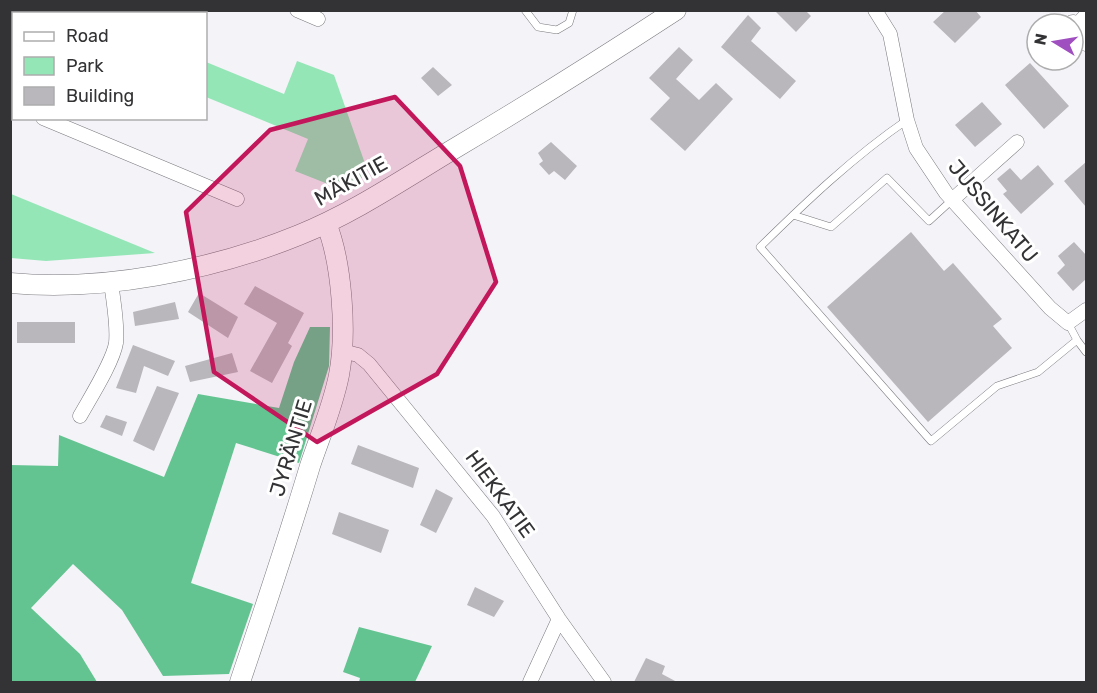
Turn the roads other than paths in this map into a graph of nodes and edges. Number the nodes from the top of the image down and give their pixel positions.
1 (297, 10) edge
2 (525, 10) edge
3 (573, 10) edge
4 (676, 10) edge
5 (875, 10) edge
6 (318, 19) dead end
7 (48, 120) edge
8 (907, 120) junction
9 (1017, 142) dead end
10 (237, 199) dead end
11 (952, 200) junction
12 (793, 215) junction
13 (326, 223) junction
14 (111, 281) junction
15 (10, 283) edge
16 (1086, 310) edge
17 (1068, 323) junction
18 (1077, 340) junction
19 (342, 351) junction
20 (1086, 352) edge
21 (80, 416) dead end
22 (559, 619) junction
23 (240, 682) edge
24 (530, 682) edge
25 (604, 682) edge

1 - 6 street
2 - 3 lane
4 - 13 street, MÄKITIE
5 - 8 street, JUSSINKATU
7 - 10 street
8 - 11 street, JUSSINKATU
8 - 12 lane
9 - 11 street
11 - 12 lane
11 - 17 street, JUSSINKATU
12 - 18 lane
13 - 14 street, MÄKITIE
13 - 19 street, JYRÄNTIE
14 - 15 street, MÄKITIE
14 - 21 street
16 - 17 street
17 - 18 lane
18 - 20 lane
19 - 22 street, HIEKKATIE
19 - 23 street, JYRÄNTIE
22 - 24 street
22 - 25 street, HIEKKATIE

